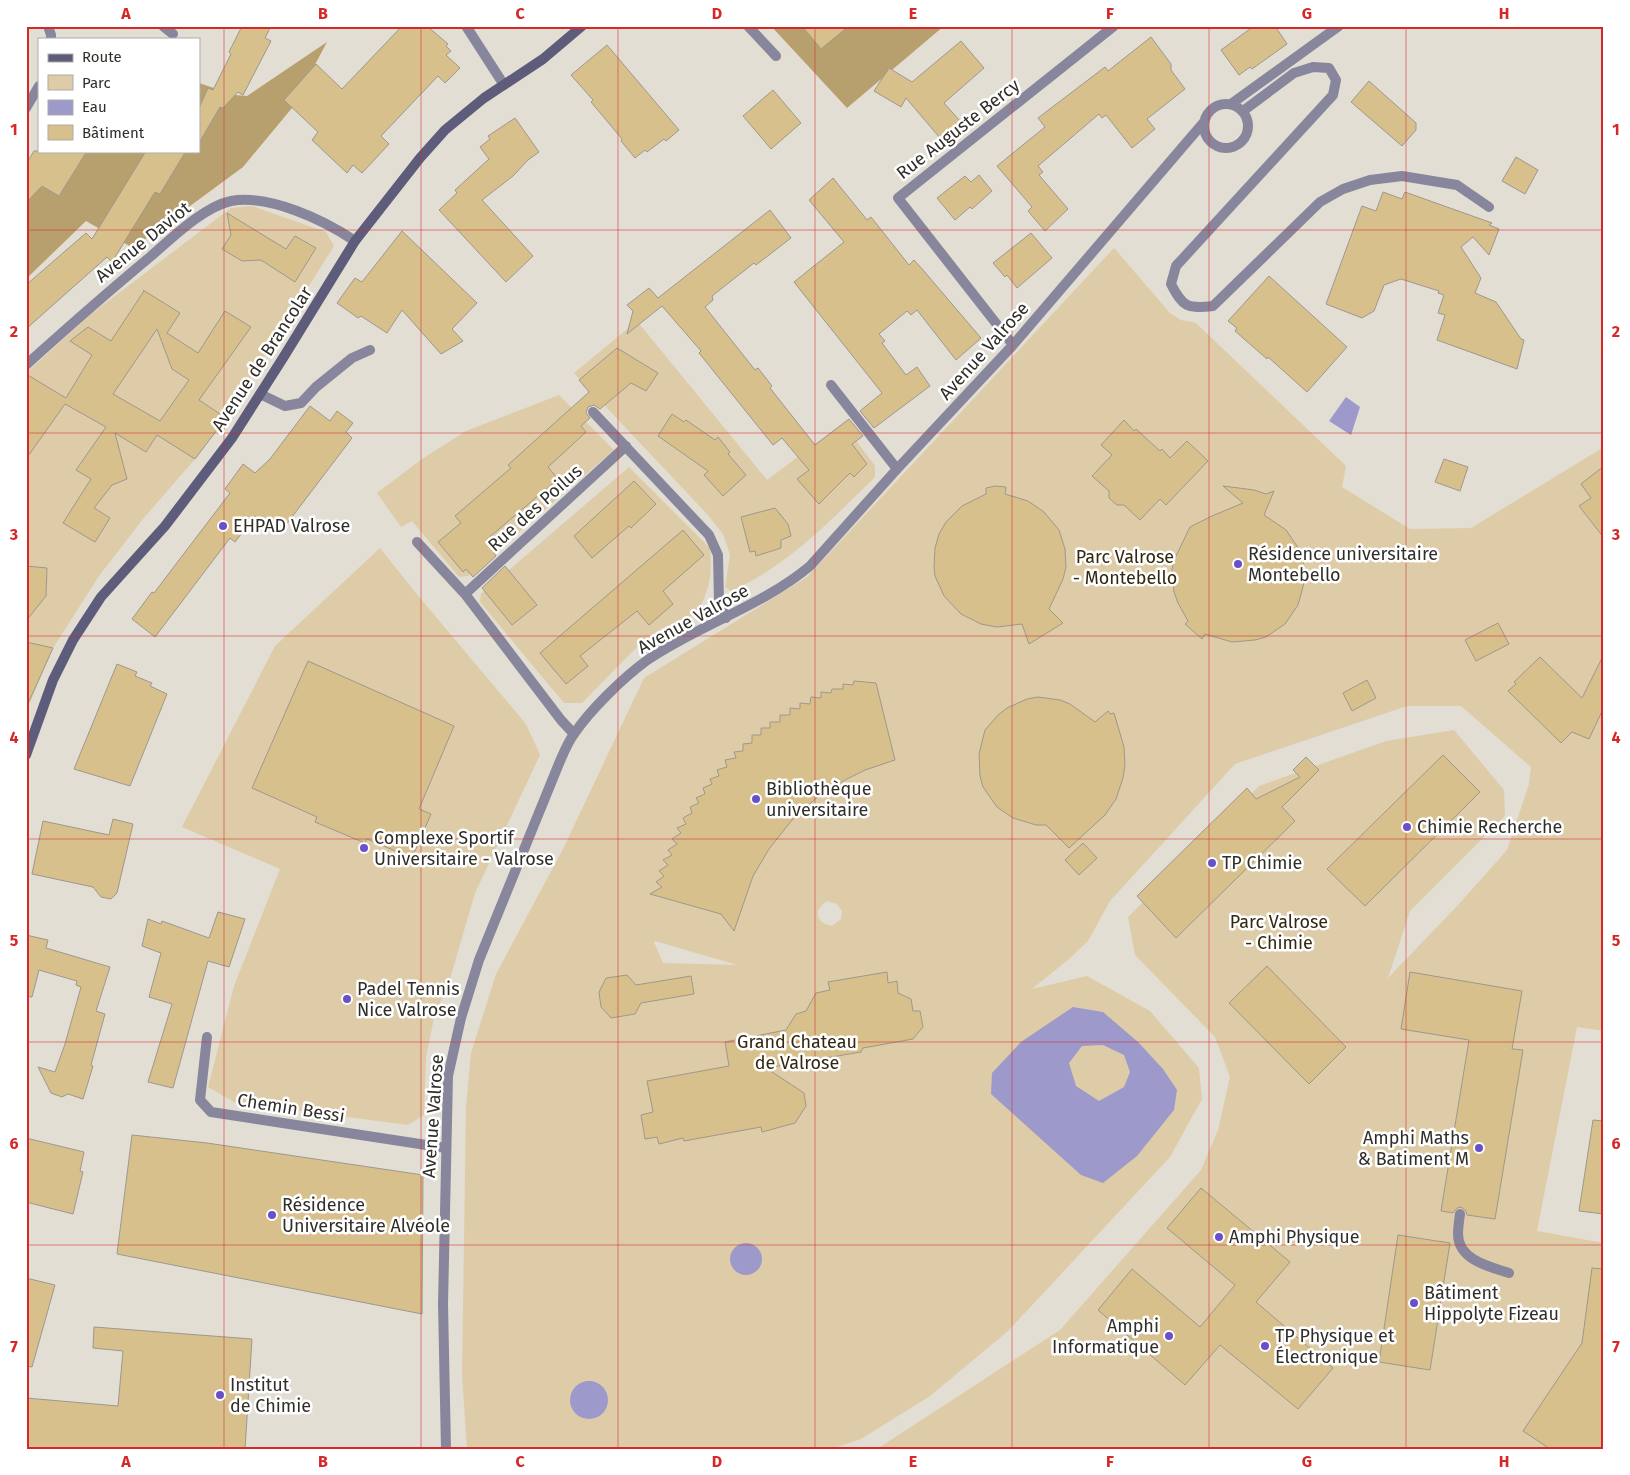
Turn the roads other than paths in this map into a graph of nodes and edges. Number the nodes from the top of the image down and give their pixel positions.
1 (162, 26) edge
2 (466, 26) edge
3 (582, 26) edge
4 (748, 26) edge
5 (1114, 26) edge
6 (1339, 26) edge
7 (1102, 30) edge
8 (173, 34) dead end
9 (776, 56) dead end
10 (504, 85) junction
11 (38, 88) edge
12 (1231, 104) junction
13 (26, 108) edge
14 (1243, 111) junction
15 (1204, 122) junction
16 (1489, 207) dead end
17 (355, 241) junction
18 (1013, 345) junction
19 (370, 350) dead end
20 (26, 365) edge
21 (831, 385) dead end
22 (260, 394) junction
23 (593, 412) dead end
24 (626, 446) junction
25 (897, 469) junction
26 (417, 542) dead end
27 (465, 594) junction
28 (726, 618) junction
29 (574, 734) junction
30 (26, 755) edge
31 (207, 1037) dead end
32 (446, 1148) junction
33 (1460, 1214) dead end
34 (1509, 1273) dead end
35 (446, 1449) edge

1 - 8 street
2 - 10 street
3 - 10 street, Avenue de Brancolar
4 - 9 street
5 - 7 street, Rue Auguste Bercy
6 - 12 street, Avenue Valrose
7 - 18 street, Rue Auguste Bercy
10 - 17 street, Avenue de Brancolar
11 - 13 street
12 - 14 street
12 - 15 street, Avenue Valrose
14 - 15 street
14 - 16 street
15 - 18 street, Avenue Valrose
17 - 20 street, Avenue Daviot
17 - 22 street, Avenue de Brancolar
18 - 25 street, Avenue Valrose
19 - 22 street
21 - 25 street
22 - 30 street, Avenue de Brancolar
23 - 24 street
24 - 27 street, Rue des Poilus
24 - 28 street
25 - 28 street, Avenue Valrose
26 - 27 street
27 - 29 street
28 - 29 street, Avenue Valrose
29 - 32 street, Avenue Valrose
31 - 32 street, Chemin Bessi
32 - 35 street, Avenue Valrose
33 - 34 street

